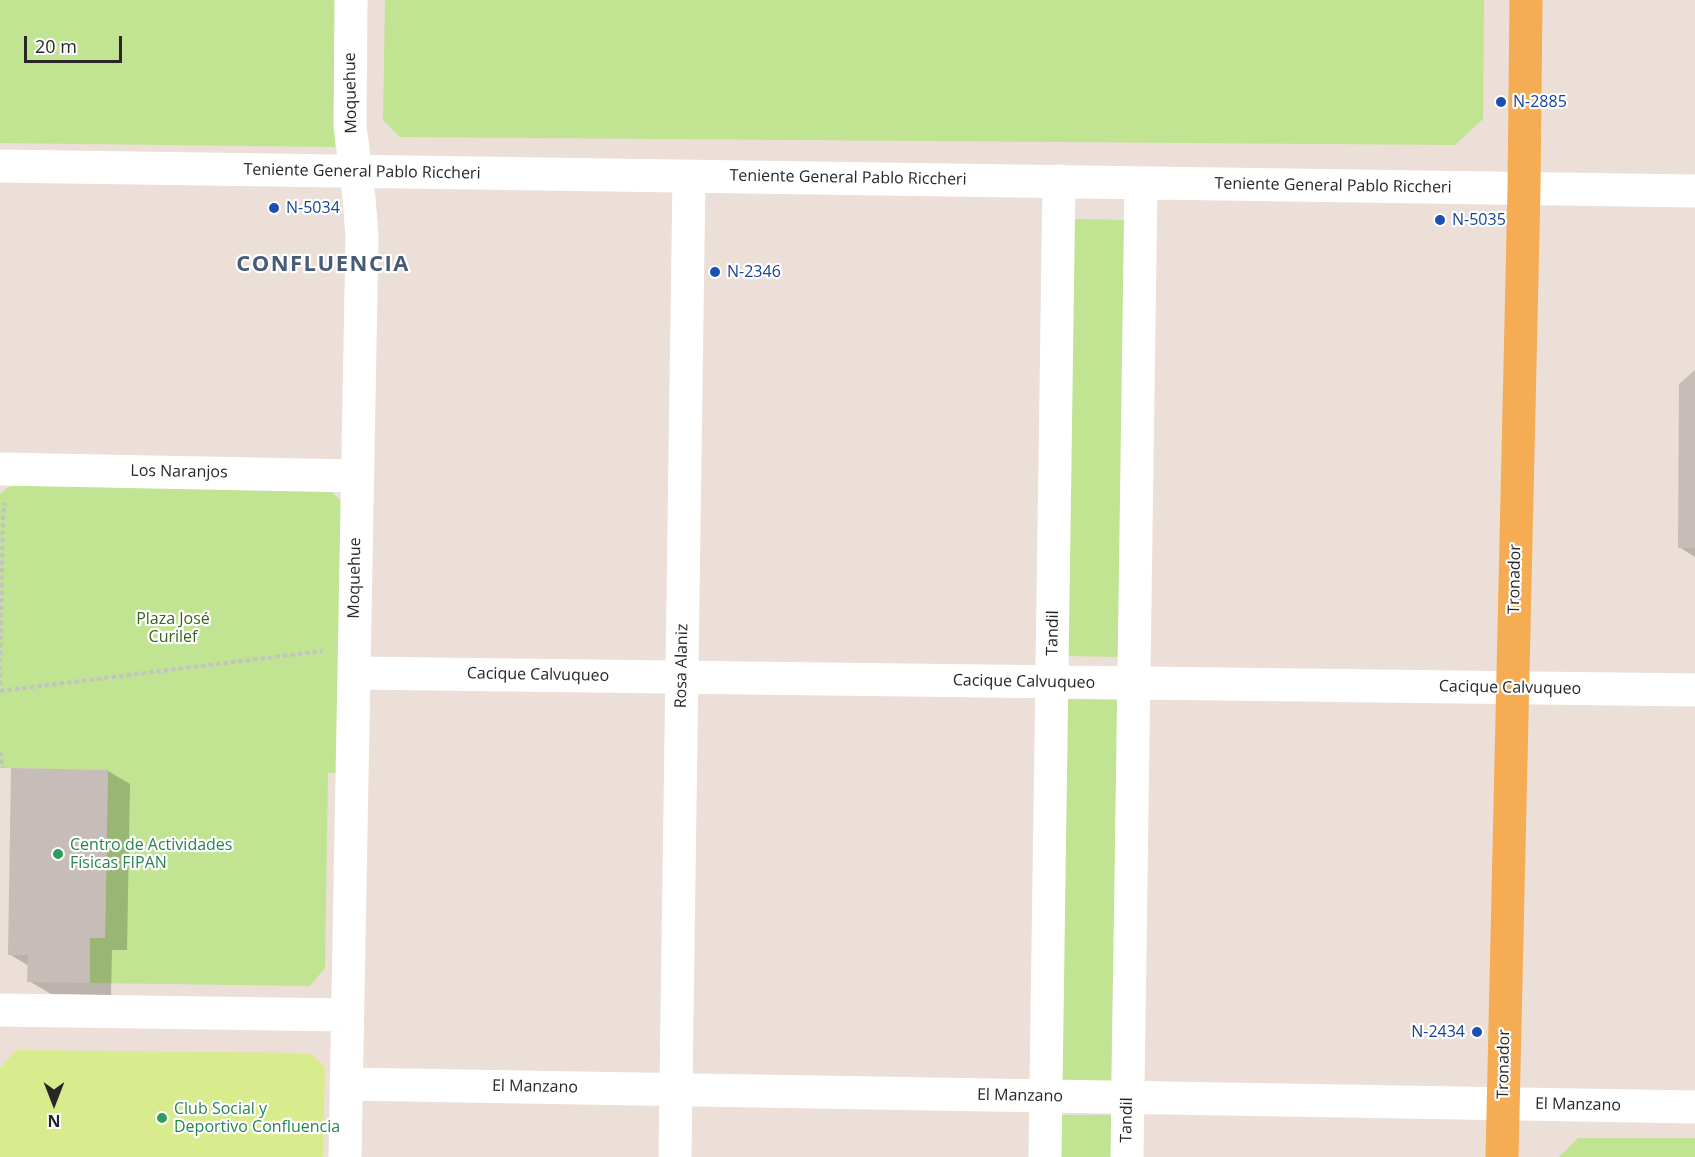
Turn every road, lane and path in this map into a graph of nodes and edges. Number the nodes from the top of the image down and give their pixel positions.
1 (351, 0) edge
2 (1526, 0) edge
3 (0, 166) edge
4 (355, 172) junction
5 (689, 176) junction
6 (1059, 182) junction
7 (1141, 183) junction
8 (1524, 189) junction
9 (1695, 191) edge
10 (357, 476) junction
11 (3, 484) edge
12 (326, 651) dead end
13 (354, 673) junction
14 (682, 677) junction
15 (1052, 682) junction
16 (1134, 683) junction
17 (0, 685) edge
18 (1513, 688) junction
19 (1695, 690) edge
20 (0, 691) edge
21 (0, 752) edge
22 (3, 768) dead end
23 (0, 1010) edge
24 (347, 1015) junction
25 (346, 1084) junction
26 (676, 1090) junction
27 (1046, 1096) junction
28 (1128, 1097) junction
29 (1504, 1104) junction
30 (1695, 1107) edge
31 (345, 1157) edge
32 (675, 1157) edge
33 (1045, 1157) edge
34 (1127, 1157) edge
35 (1503, 1157) edge

1 - 4 street, Moquehue
2 - 8 main road, Tronador
3 - 4 street, Teniente General Pablo Riccheri
4 - 5 street, Teniente General Pablo Riccheri
4 - 10 street, Moquehue
5 - 6 street, Teniente General Pablo Riccheri
5 - 14 street, Rosa Alaniz
6 - 7 street, Teniente General Pablo Riccheri
6 - 15 street, Tandil
7 - 8 street, Teniente General Pablo Riccheri
7 - 16 street, Tandil
8 - 9 street, Teniente General Pablo Riccheri
8 - 18 main road, Tronador
10 - 11 street, Los Naranjos
10 - 13 street, Moquehue
11 - 17 path
12 - 20 path
13 - 14 street, Cacique Calvuqueo
13 - 24 street, Moquehue
14 - 15 street, Cacique Calvuqueo
14 - 26 street, Rosa Alaniz
15 - 16 street, Cacique Calvuqueo
15 - 27 street, Tandil
16 - 18 street, Cacique Calvuqueo
16 - 28 street, Tandil
18 - 19 street, Cacique Calvuqueo
18 - 29 main road, Tronador
21 - 22 path
23 - 24 street
24 - 25 street, Moquehue
25 - 26 street, El Manzano
25 - 31 street, Moquehue
26 - 27 street, El Manzano
26 - 32 street, Rosa Alaniz
27 - 28 street, El Manzano
27 - 33 street, Tandil
28 - 29 street, El Manzano
28 - 34 street, Tandil
29 - 30 street, El Manzano
29 - 35 main road, Tronador

